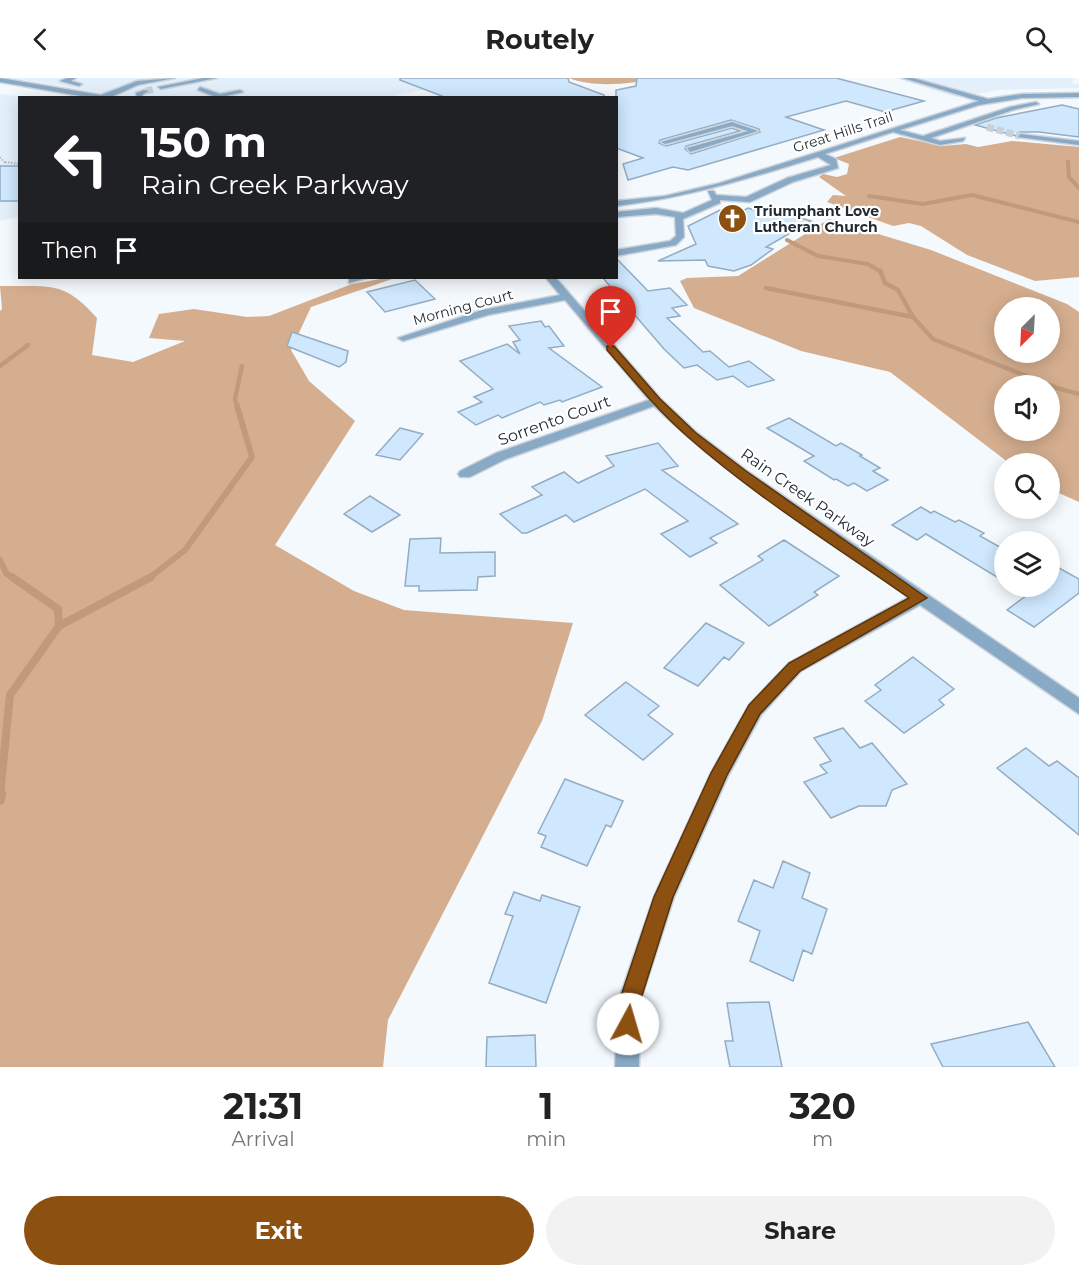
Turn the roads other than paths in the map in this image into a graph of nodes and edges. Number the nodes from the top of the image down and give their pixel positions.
1 (43, 78) edge
2 (74, 78) edge
3 (171, 78) edge
4 (214, 78) edge
5 (906, 78) edge
6 (0, 80) edge
7 (22, 83) junction
8 (224, 83) dead end
9 (85, 85) dead end
10 (0, 87) edge
11 (108, 88) dead end
12 (232, 88) dead end
13 (154, 89) tunnel mouth
14 (200, 89) dead end
15 (119, 90) junction
16 (146, 91) tunnel mouth
17 (1079, 92) edge
18 (242, 95) edge
19 (53, 96) edge
20 (98, 96) edge
21 (106, 96) edge
22 (140, 96) tunnel mouth
23 (975, 97) junction
24 (988, 101) junction
25 (1079, 103) edge
26 (970, 122) junction
27 (987, 127) tunnel mouth
28 (892, 130) junction
29 (1020, 136) tunnel mouth
30 (922, 139) junction
31 (963, 139) dead end
32 (665, 142) dead end
33 (1079, 143) edge
34 (690, 150) dead end
35 (818, 154) junction
36 (750, 166) dead end
37 (679, 185) dead end
38 (669, 188) dead end
39 (703, 189) junction
40 (659, 190) dead end
41 (618, 197) edge
42 (716, 197) junction
43 (618, 204) edge
44 (618, 215) edge
45 (684, 216) junction
46 (618, 253) edge
47 (359, 279) edge
48 (552, 279) edge
49 (352, 281) dead end
50 (566, 297) junction
51 (403, 338) dead end
52 (656, 401) junction
53 (465, 474) dead end
54 (920, 598) junction
55 (1079, 707) edge
56 (627, 1067) edge

1 - 7 street
2 - 9 street
3 - 15 street
4 - 8 street
4 - 13 street
5 - 23 street
6 - 7 street
7 - 20 street
10 - 19 street
11 - 15 street
12 - 18 street
14 - 18 street
15 - 21 street
16 - 22 street
17 - 23 street, Great Hills Trail
17 - 24 street, Great Hills Trail
23 - 24 street
23 - 36 street, Great Hills Trail
24 - 28 street, Great Hills Trail
25 - 26 street
26 - 27 street
26 - 30 street
28 - 30 street
28 - 35 street, Great Hills Trail
29 - 33 street
30 - 31 street
32 - 34 street
35 - 39 street, Great Hills Trail
35 - 42 street
37 - 38 street
39 - 42 street
39 - 43 street, Great Hills Trail
40 - 41 street
42 - 45 street
44 - 45 street
45 - 46 street
47 - 49 street
48 - 50 street, Rain Creek Parkway
50 - 51 street, Morning Court
50 - 52 street, Rain Creek Parkway
52 - 53 street, Sorrento Court
52 - 54 street, Rain Creek Parkway
54 - 55 street, Rain Creek Parkway
54 - 56 street

